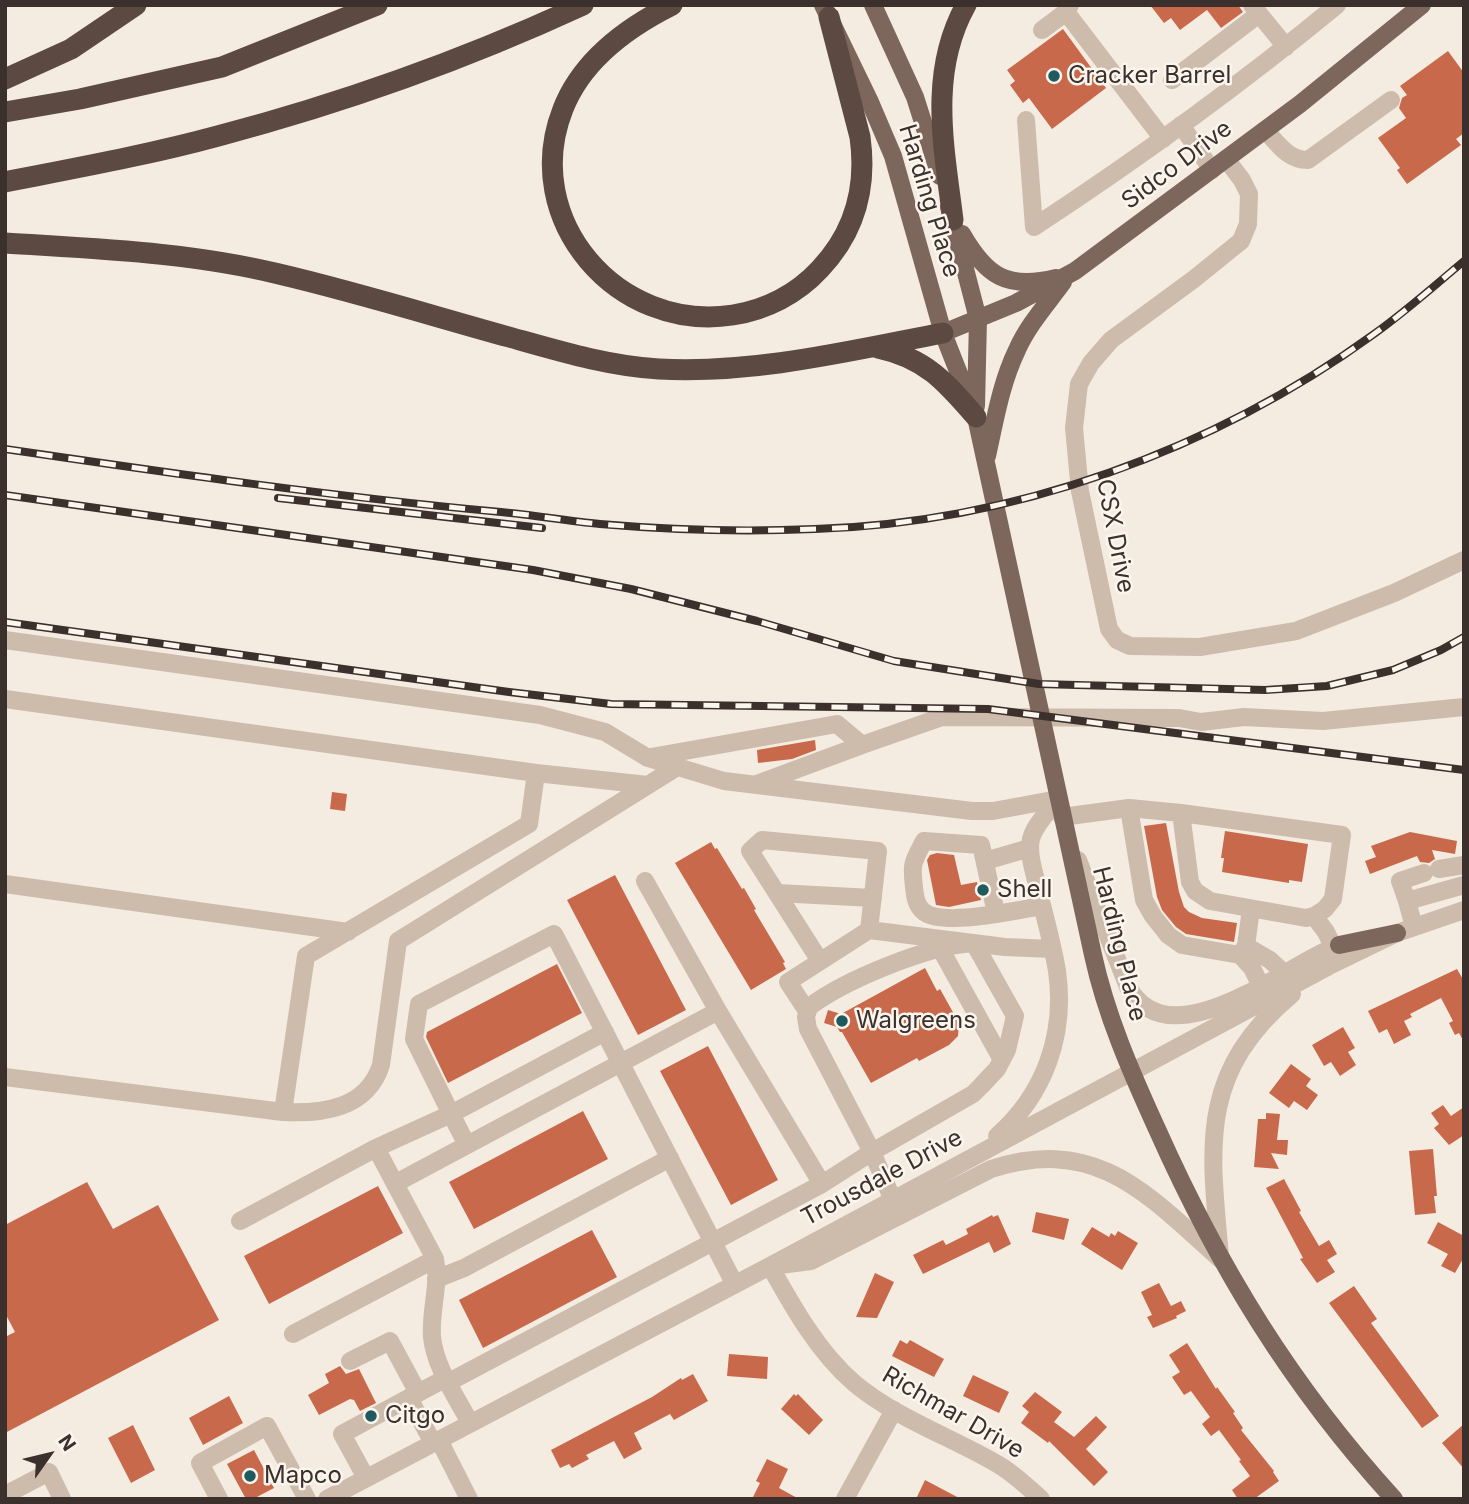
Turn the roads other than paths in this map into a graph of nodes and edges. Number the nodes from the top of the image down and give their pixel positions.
1 (136, 5) edge
2 (377, 5) edge
3 (583, 5) edge
4 (672, 5) edge
5 (873, 5) edge
6 (966, 5) edge
7 (1336, 5) edge
8 (1422, 5) edge
9 (1068, 8) edge
10 (1256, 9) edge
11 (826, 11) edge
12 (1042, 30) dead end
13 (1286, 47) junction
14 (5, 79) edge
15 (1172, 80) dead end
16 (1391, 100) dead end
17 (5, 112) edge
18 (1026, 120) dead end
19 (1181, 125) junction
20 (1265, 130) junction
21 (1163, 139) junction
22 (1219, 164) junction
23 (5, 182) edge
24 (953, 220) junction
25 (5, 243) edge
26 (1071, 274) junction
27 (978, 319) junction
28 (943, 333) junction
29 (872, 347) junction
30 (986, 416) junction
31 (1464, 560) edge
32 (5, 640) edge
33 (5, 699) edge
34 (1464, 707) edge
35 (862, 746) junction
36 (648, 758) junction
37 (677, 767) junction
38 (536, 773) junction
39 (648, 785) junction
40 (754, 785) junction
41 (1129, 808) junction
42 (1181, 813) junction
43 (1062, 814) junction
44 (1030, 848) junction
45 (985, 861) junction
46 (1464, 865) edge
47 (1464, 877) edge
48 (645, 881) dead end
49 (5, 884) edge
50 (1464, 885) edge
51 (777, 893) junction
52 (1405, 897) junction
53 (873, 898) junction
54 (1042, 906) junction
55 (1251, 909) junction
56 (1464, 910) edge
57 (990, 914) junction
58 (1314, 916) junction
59 (869, 930) junction
60 (1406, 930) junction
61 (348, 932) junction
62 (981, 944) junction
63 (940, 948) junction
64 (1052, 949) junction
65 (1243, 951) junction
66 (1337, 951) junction
67 (820, 961) junction
68 (1318, 972) junction
69 (1284, 974) junction
70 (1264, 992) junction
71 (718, 1011) junction
72 (807, 1011) junction
73 (605, 1032) junction
74 (1002, 1060) junction
75 (622, 1065) junction
76 (1132, 1070) junction
77 (5, 1077) edge
78 (282, 1112) junction
79 (451, 1114) junction
80 (467, 1145) junction
81 (376, 1148) junction
82 (872, 1152) junction
83 (973, 1157) junction
84 (670, 1158) junction
85 (396, 1183) junction
86 (822, 1184) junction
87 (893, 1200) junction
88 (240, 1221) dead end
89 (714, 1243) junction
90 (435, 1259) junction
91 (1220, 1259) junction
92 (770, 1266) junction
93 (436, 1279) junction
94 (734, 1283) junction
95 (293, 1334) dead end
96 (351, 1361) dead end
97 (448, 1380) junction
98 (414, 1395) junction
99 (894, 1410) junction
100 (470, 1423) junction
101 (436, 1441) junction
102 (366, 1478) junction
103 (351, 1493) edge
104 (5, 1495) edge
105 (62, 1499) edge
106 (219, 1499) edge
107 (307, 1499) edge
108 (327, 1499) edge
109 (469, 1499) edge
110 (845, 1499) edge
111 (1041, 1499) edge
112 (1394, 1499) edge

1 - 14 highway
2 - 17 highway
3 - 23 highway
4 - 11 highway
5 - 24 main road, Harding Place
6 - 24 highway
7 - 13 street
8 - 20 main road, Sidco Drive
9 - 12 street
9 - 21 street
10 - 13 street
10 - 15 street
11 - 28 main road, Harding Place
13 - 19 street
16 - 20 street
18 - 21 street
19 - 21 street
19 - 22 street, CSX Drive
20 - 22 main road, Sidco Drive
22 - 26 main road, Sidco Drive
22 - 31 street, CSX Drive
24 - 26 main road
24 - 27 main road, Harding Place
25 - 29 highway
26 - 27 main road, Sidco Drive
26 - 30 main road
27 - 28 main road, Sidco Drive
27 - 30 main road, Harding Place
28 - 29 highway
28 - 30 main road, Harding Place
29 - 30 highway
30 - 43 main road, Harding Place
32 - 36 street
33 - 38 street
34 - 35 street
35 - 36 street
35 - 40 street
36 - 37 street
37 - 39 street
37 - 40 street
38 - 39 street
38 - 61 street
39 - 78 street
40 - 43 street
41 - 42 street
41 - 43 street
41 - 65 street
42 - 55 street
42 - 58 street
43 - 44 street
43 - 70 street
43 - 76 main road, Harding Place
44 - 45 street
44 - 54 street
45 - 57 street
45 - 57 street
46 - 52 street
47 - 52 street
48 - 71 street
49 - 61 street
50 - 52 street
51 - 53 street
51 - 53 street
51 - 67 street
52 - 60 street
53 - 59 street
54 - 57 street
54 - 64 street
55 - 58 street
55 - 65 street
56 - 60 street
57 - 62 street
58 - 66 street
59 - 62 street
59 - 67 street
60 - 66 main road
61 - 78 street
62 - 63 street
62 - 64 street
62 - 74 street
63 - 72 street
63 - 74 street
64 - 83 street
65 - 69 street
65 - 70 street
66 - 68 street, Trousdale Drive
66 - 69 street
67 - 72 street
68 - 70 street, Trousdale Drive
68 - 91 street
69 - 70 street
70 - 76 street, Trousdale Drive
71 - 75 street
71 - 86 street
72 - 82 street
73 - 75 street
73 - 79 street
73 - 79 street
74 - 82 street
75 - 80 street
75 - 84 street
76 - 83 street, Trousdale Drive
76 - 91 main road, Harding Place
77 - 78 street
79 - 80 street
79 - 81 street
80 - 85 street
81 - 85 street
81 - 88 street
82 - 86 street
82 - 87 street
83 - 87 street, Trousdale Drive
84 - 89 street
84 - 93 street
85 - 90 street
86 - 89 street
87 - 92 street, Trousdale Drive
89 - 94 street
89 - 97 street
90 - 93 street
90 - 95 street
91 - 92 street
91 - 112 main road, Harding Place
92 - 94 street, Trousdale Drive
92 - 99 street, Richmar Drive
93 - 97 street
94 - 100 street, Trousdale Drive
96 - 98 street
97 - 98 street
97 - 100 street
98 - 101 street
98 - 102 street
99 - 110 street
99 - 111 street, Richmar Drive
100 - 101 street, Trousdale Drive
101 - 102 street, Trousdale Drive
101 - 109 street
102 - 103 street, Trousdale Drive
103 - 108 street, Trousdale Drive
104 - 105 street
106 - 107 street

